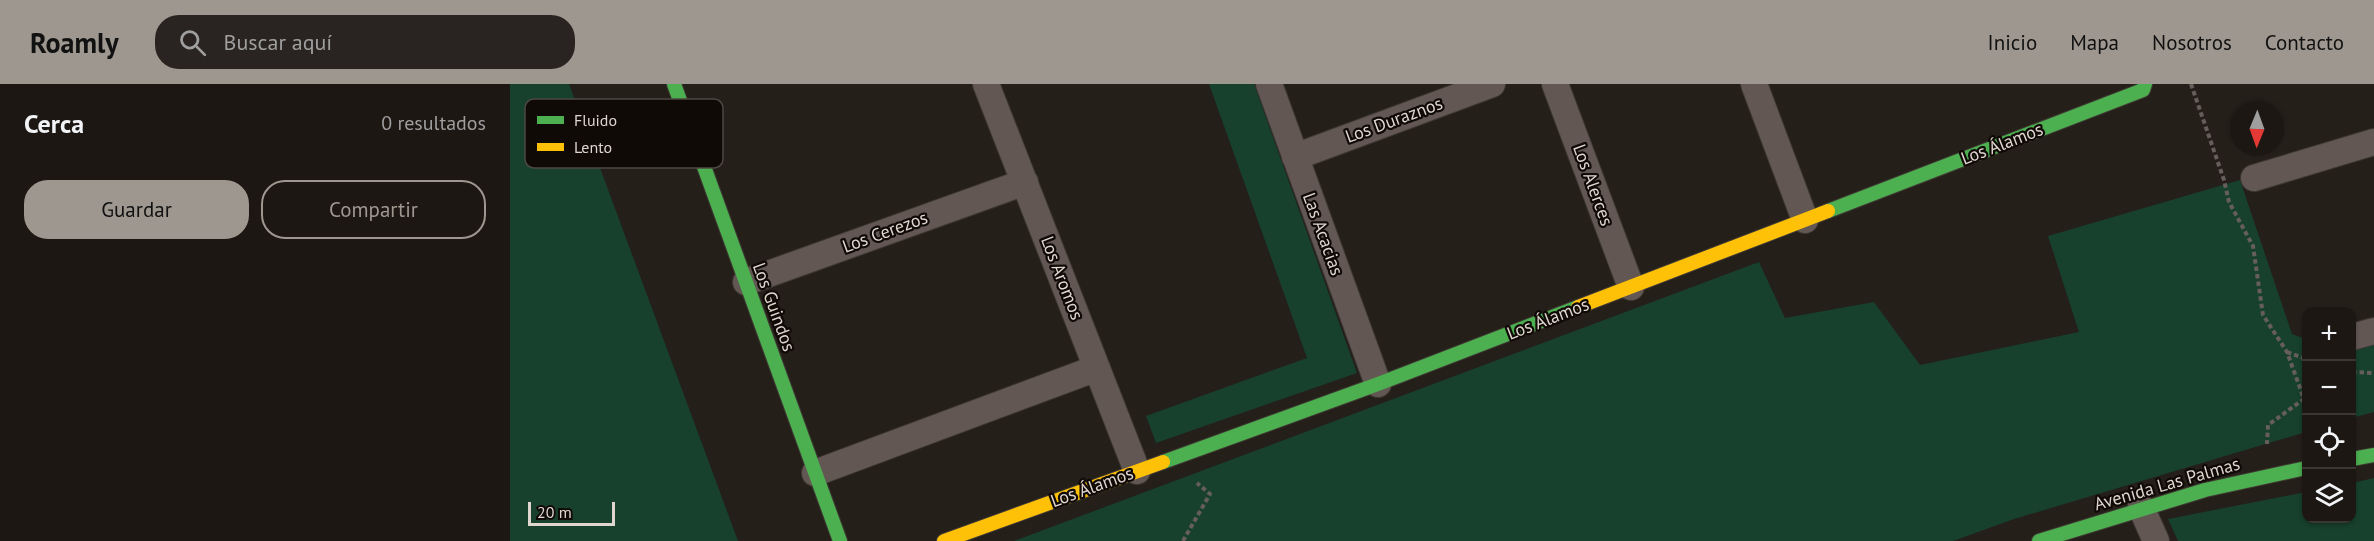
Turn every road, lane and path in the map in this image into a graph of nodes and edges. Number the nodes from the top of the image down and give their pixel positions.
1 (674, 84) edge
2 (986, 84) edge
3 (1269, 84) edge
4 (1492, 84) edge
5 (1555, 84) edge
6 (1754, 84) edge
7 (2145, 84) edge
8 (2191, 84) edge
9 (679, 99) edge
10 (2374, 142) edge
11 (1295, 157) junction
12 (705, 168) edge
13 (2254, 178) dead end
14 (1024, 182) junction
15 (1805, 220) junction
16 (746, 282) junction
17 (1631, 287) junction
18 (2374, 331) edge
19 (2356, 336) edge
20 (2287, 352) junction
21 (2302, 357) edge
22 (1097, 368) junction
23 (2356, 372) edge
24 (2374, 373) edge
25 (1378, 384) junction
26 (2374, 455) edge
27 (2356, 458) edge
28 (1170, 459) junction
29 (2302, 469) edge
30 (1137, 471) junction
31 (815, 473) junction
32 (2266, 475) junction
33 (2141, 507) junction
34 (840, 541) edge
35 (944, 541) edge
36 (1183, 541) edge
37 (2039, 541) edge
38 (2156, 541) edge

1 - 9 street, Los Guindos
2 - 14 street, Los Aromos
3 - 11 street, Las Acacias
4 - 11 street, Los Duraznos
5 - 17 street, Los Alerces
6 - 15 street
7 - 15 street, Los Álamos
8 - 20 path
10 - 13 street
11 - 25 street, Las Acacias
12 - 16 street, Los Guindos
14 - 16 street, Los Cerezos
14 - 22 street, Los Aromos
15 - 17 street, Los Álamos
16 - 31 street, Los Guindos
17 - 25 street, Los Álamos
18 - 19 street
20 - 21 path
20 - 32 path
22 - 30 street, Los Aromos
22 - 31 street
23 - 24 path
25 - 28 street, Los Álamos
26 - 27 street
28 - 30 street, Los Álamos
28 - 36 path
29 - 32 street, Avenida Las Palmas
30 - 35 street, Los Álamos
31 - 34 street, Los Guindos
32 - 33 street, Avenida Las Palmas
33 - 37 street, Avenida Las Palmas
33 - 38 street

